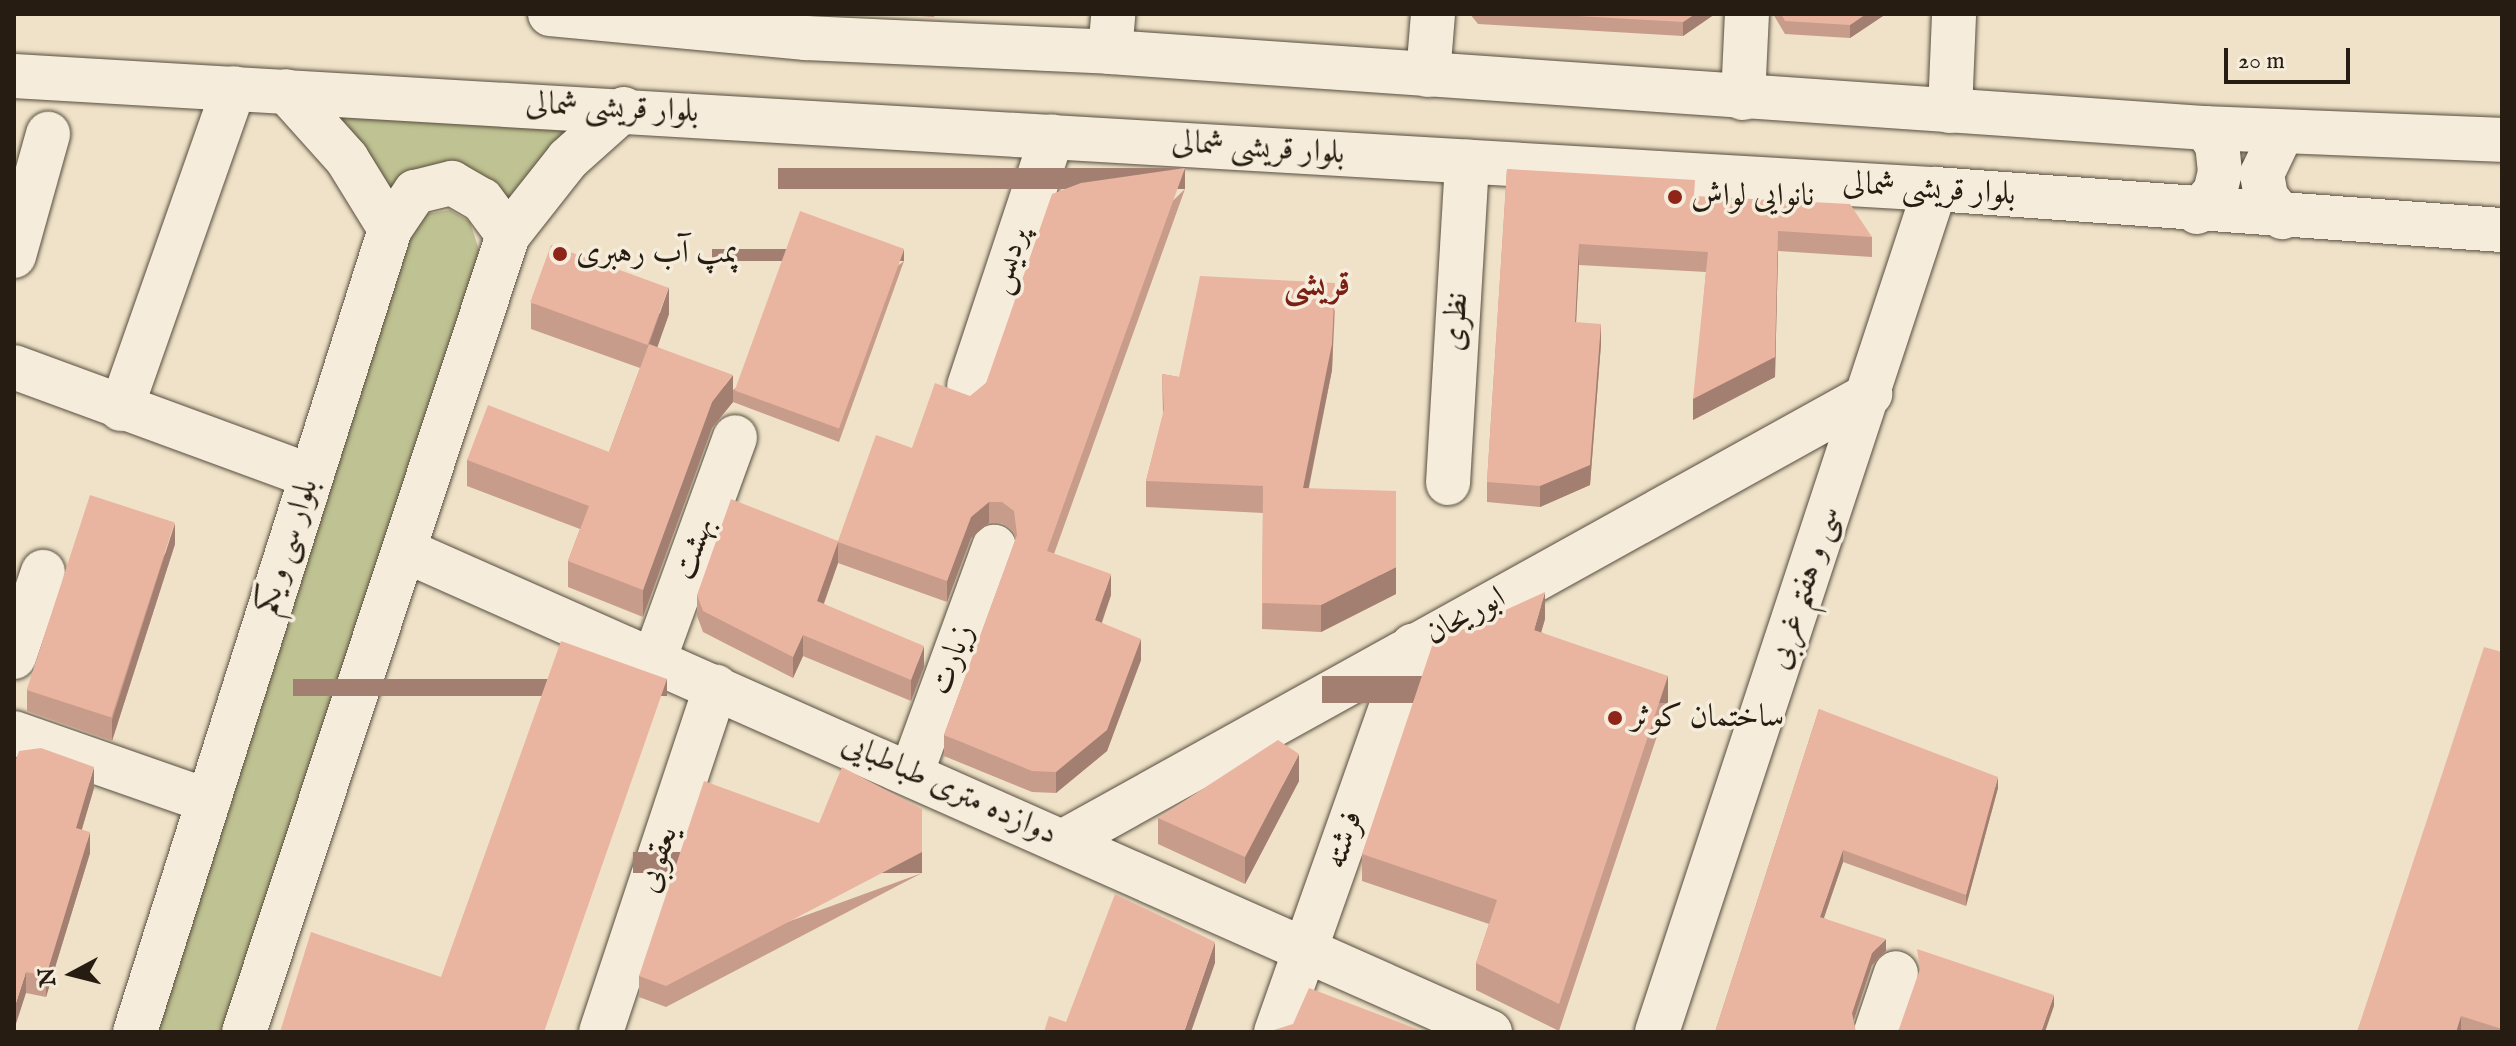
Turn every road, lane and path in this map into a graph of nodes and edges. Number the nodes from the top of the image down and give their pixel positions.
1 (567, 14) edge
2 (1433, 14) edge
3 (1747, 14) edge
4 (1954, 14) edge
5 (1112, 33) edge
6 (1428, 75) junction
7 (14, 76) edge
8 (234, 88) junction
9 (286, 91) junction
10 (1743, 98) junction
11 (624, 109) junction
12 (1950, 111) junction
13 (2206, 128) junction
14 (2282, 132) junction
15 (48, 134) dead end
16 (1052, 136) junction
17 (2502, 140) edge
18 (1467, 162) junction
19 (1935, 189) junction
20 (2197, 212) junction
21 (2282, 217) junction
22 (390, 229) junction
23 (2502, 230) edge
24 (508, 235) junction
25 (14, 256) edge
26 (14, 367) edge
27 (969, 386) dead end
28 (1870, 394) junction
29 (121, 409) junction
30 (735, 437) dead end
31 (311, 476) junction
32 (1448, 483) dead end
33 (994, 547) dead end
34 (406, 551) junction
35 (43, 572) dead end
36 (1413, 646) junction
37 (14, 657) edge
38 (654, 660) junction
39 (716, 687) junction
40 (14, 733) edge
41 (911, 774) junction
42 (208, 801) junction
43 (1064, 841) junction
44 (1307, 949) junction
45 (1896, 973) dead end
46 (135, 1032) edge
47 (244, 1032) edge
48 (601, 1032) edge
49 (1276, 1032) edge
50 (1490, 1032) edge
51 (1657, 1032) edge
52 (1876, 1032) edge

1 - 5 main road
2 - 6 main road
3 - 10 main road
4 - 12 main road
5 - 6 main road
6 - 10 main road
7 - 8 main road, بلوار قریشی شمالی
8 - 9 main road, بلوار قریشی شمالی
8 - 29 main road
9 - 11 main road, بلوار قریشی شمالی
9 - 22 main road
10 - 12 main road
11 - 16 main road, بلوار قریشی شمالی
11 - 24 main road
12 - 13 main road
13 - 14 main road
13 - 20 main road
14 - 17 main road
14 - 21 main road
15 - 25 main road
16 - 18 main road, بلوار قریشی شمالی
16 - 27 main road, پردیس
18 - 19 main road, بلوار قریشی شمالی
18 - 32 main road, نظری
19 - 20 main road, بلوار قریشی شمالی
19 - 28 main road, سی و هفتم غربی
20 - 21 main road, بلوار قریشی شمالی
21 - 23 main road, بلوار قریشی شمالی
22 - 24 main road, بلوار سی و یکم
22 - 31 main road, بلوار سی و یکم
24 - 34 main road
26 - 29 main road
28 - 36 main road, ابوریحان
28 - 51 main road, سی و هفتم غربی
29 - 31 main road
30 - 38 main road, بهشت
31 - 42 main road, بلوار سی و یکم
33 - 41 main road, زیارت
34 - 38 main road, دوازده متری طباطبایی
34 - 47 main road
35 - 37 main road
36 - 43 main road, ابوریحان
36 - 44 main road, فرشته
38 - 39 main road, دوازده متری طباطبایی
39 - 41 main road, دوازده متری طباطبایی
39 - 48 main road, یعقوبی
40 - 42 main road
41 - 43 main road, دوازده متری طباطبایی
42 - 46 main road, بلوار سی و یکم
43 - 44 main road, دوازده متری طباطبایی
44 - 49 main road, فرشته
44 - 50 main road, دوازده متری طباطبایی
45 - 52 main road

